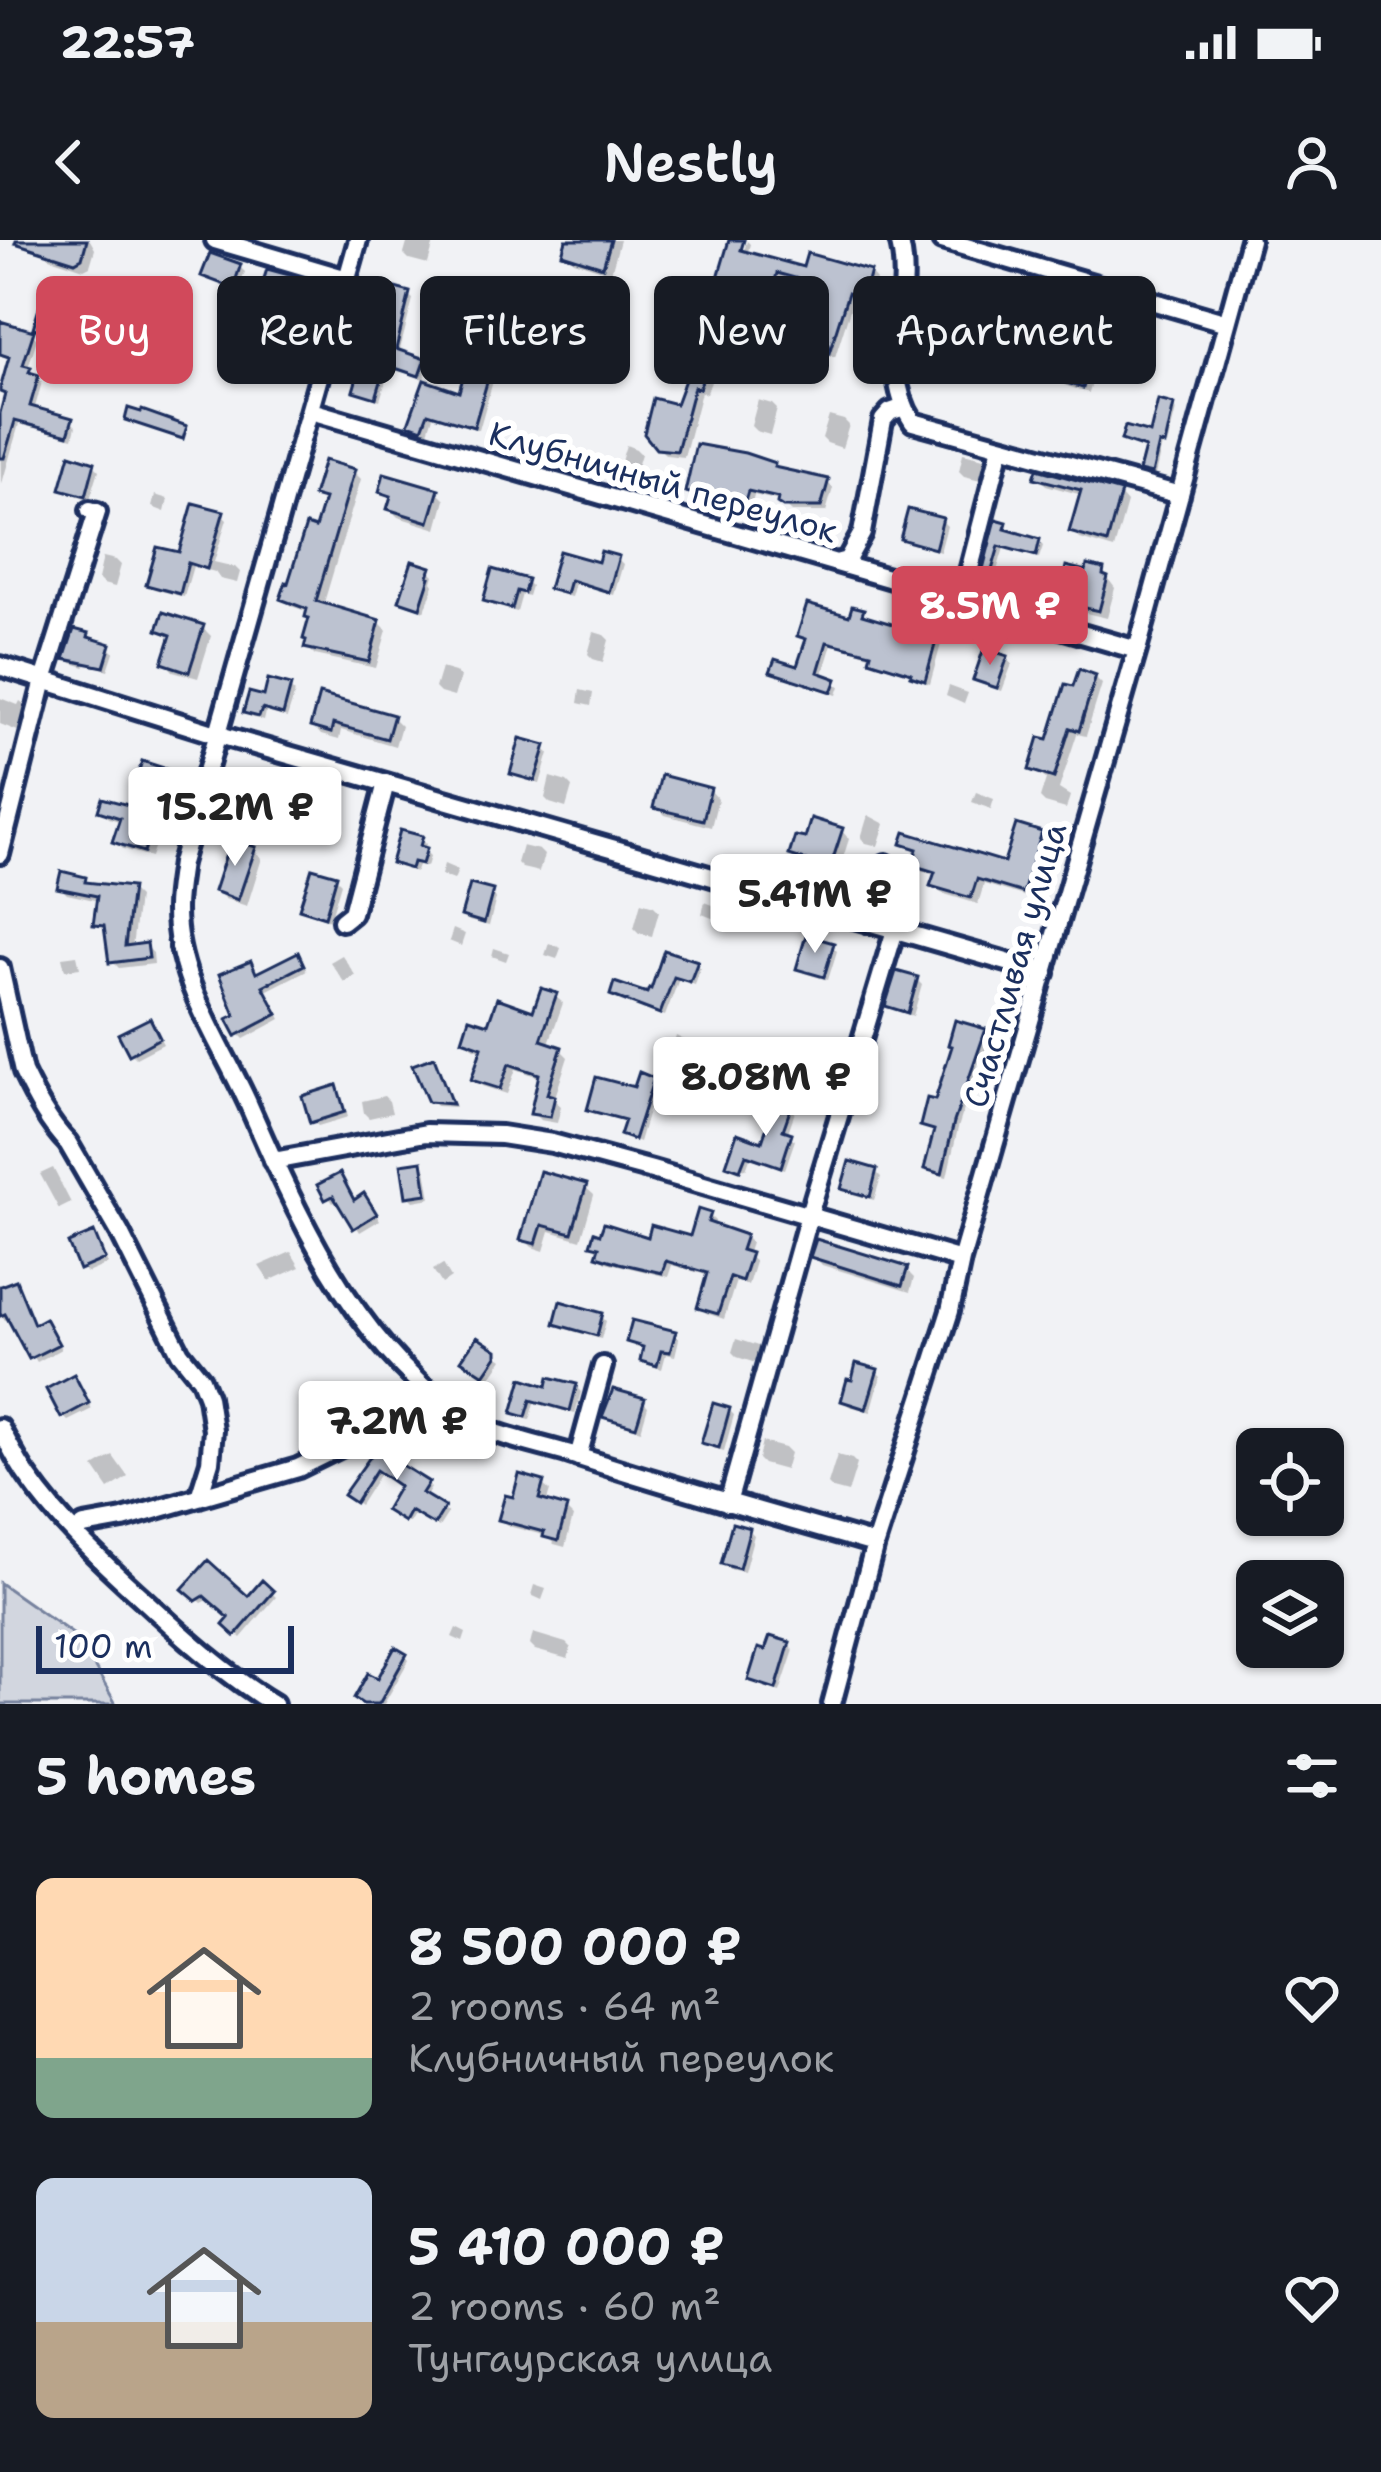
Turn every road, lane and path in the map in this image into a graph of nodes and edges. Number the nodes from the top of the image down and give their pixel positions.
1 (215, 240) edge
2 (358, 240) edge
3 (899, 240) edge
4 (942, 240) edge
5 (1250, 240) edge
6 (337, 276) edge
7 (348, 276) edge
8 (1227, 323) junction
9 (318, 384) edge
10 (904, 407) junction
11 (310, 411) junction
12 (1001, 447) junction
13 (1180, 495) junction
14 (90, 510) dead end
15 (836, 563) junction
16 (962, 599) junction
17 (1137, 650) junction
18 (0, 665) edge
19 (44, 680) junction
20 (215, 734) junction
21 (386, 783) junction
22 (0, 854) edge
23 (886, 864) dead end
24 (342, 921) dead end
25 (870, 922) junction
26 (895, 930) junction
27 (0, 968) edge
28 (1045, 973) junction
29 (273, 1161) junction
30 (809, 1216) junction
31 (962, 1260) junction
32 (602, 1366) dead end
33 (435, 1397) junction
34 (0, 1428) edge
35 (578, 1457) junction
36 (200, 1497) junction
37 (728, 1503) junction
38 (74, 1533) junction
39 (875, 1544) junction
40 (274, 1704) edge
41 (832, 1704) edge

1 - 6 street
2 - 7 street
3 - 10 street
4 - 8 street
5 - 8 street, Счастливая улица
8 - 13 street, Счастливая улица
9 - 11 street
10 - 12 street
10 - 15 street
11 - 15 street, Клубничный переулок
11 - 20 street
12 - 13 street
12 - 16 street
13 - 17 street, Счастливая улица
14 - 19 street
15 - 16 street, Клубничный переулок
16 - 17 street, Клубничный переулок
17 - 28 street, Счастливая улица
18 - 19 street
19 - 20 street
19 - 22 street
20 - 21 street
20 - 29 street
21 - 24 street
21 - 25 street
23 - 25 street
25 - 26 street
26 - 28 street
26 - 30 street
27 - 36 street
28 - 31 street, Счастливая улица
29 - 30 street
29 - 33 street
30 - 31 street
30 - 37 street
31 - 39 street, Счастливая улица
32 - 35 street
33 - 35 street
33 - 36 street
34 - 38 street
35 - 37 street
36 - 38 street
37 - 39 street
38 - 40 street
39 - 41 street, Счастливая улица

